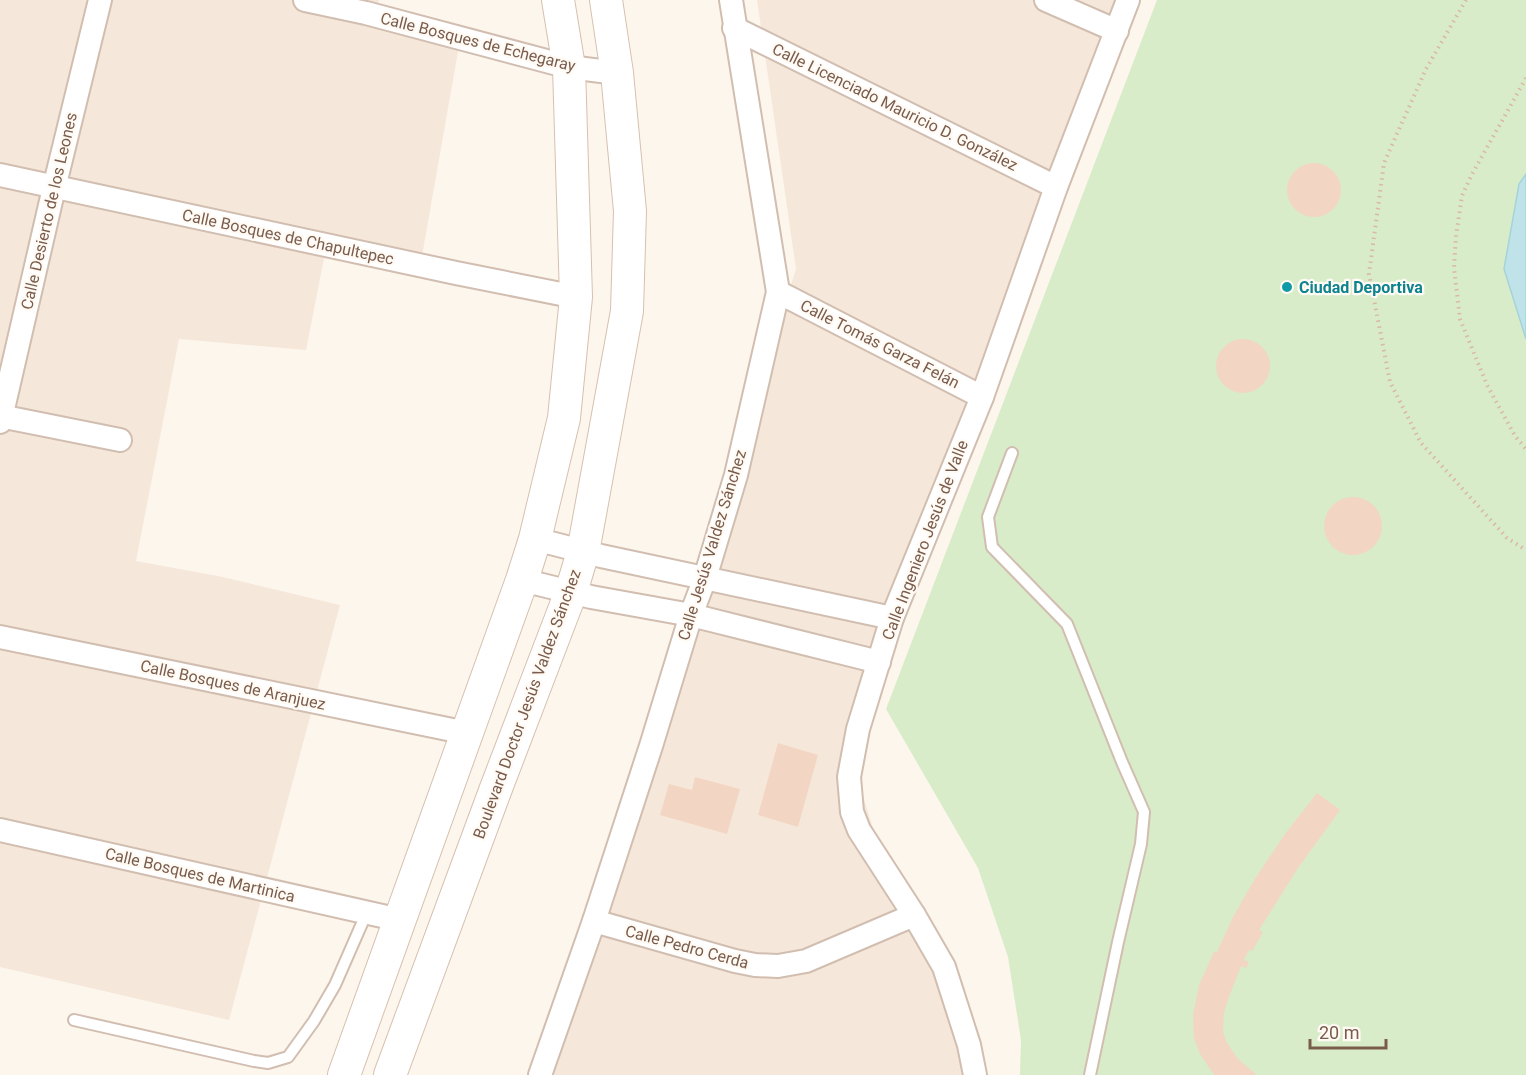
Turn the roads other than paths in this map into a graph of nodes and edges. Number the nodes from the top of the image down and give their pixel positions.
1 (99, 0) edge
2 (305, 0) edge
3 (558, 0) edge
4 (606, 0) edge
5 (731, 0) edge
6 (1046, 0) edge
7 (1128, 0) edge
8 (734, 28) junction
9 (1117, 31) junction
10 (569, 67) junction
11 (617, 73) junction
12 (0, 176) edge
13 (1056, 187) junction
14 (54, 188) junction
15 (778, 292) junction
16 (576, 297) junction
17 (982, 397) junction
18 (0, 418) edge
19 (120, 440) dead end
20 (1012, 453) dead end
21 (535, 539) junction
22 (583, 552) junction
23 (705, 578) junction
24 (522, 580) junction
25 (571, 592) junction
26 (691, 615) junction
27 (892, 618) junction
28 (0, 637) edge
29 (879, 662) junction
30 (466, 733) junction
31 (0, 831) edge
32 (367, 912) junction
33 (914, 915) junction
34 (400, 921) junction
35 (594, 921) junction
36 (74, 1020) dead end
37 (344, 1075) edge
38 (390, 1075) edge
39 (540, 1075) edge
40 (975, 1075) edge
41 (1090, 1075) edge

1 - 14 street, Calle Desierto de los Leones
2 - 10 street, Calle Bosques de Echegaray
3 - 10 main road
4 - 11 main road, Boulevard Doctor Jesús Valdez Sánchez
5 - 8 street, Calle Jesús Valdez Sánchez
6 - 9 street
7 - 9 street, Calle Ingeniero Jesús de Valle
8 - 13 street, Calle Licenciado Mauricio D. González
8 - 15 street, Calle Jesús Valdez Sánchez
9 - 13 street, Calle Ingeniero Jesús de Valle
10 - 11 street, Calle Bosques de Echegaray
10 - 16 main road
11 - 22 main road, Boulevard Doctor Jesús Valdez Sánchez
12 - 14 street, Calle Bosques de Chapultepec
13 - 17 street, Calle Ingeniero Jesús de Valle
14 - 16 street, Calle Bosques de Chapultepec
14 - 18 street, Calle Desierto de los Leones
15 - 17 street, Calle Tomás Garza Felán
15 - 23 street, Calle Jesús Valdez Sánchez
16 - 21 main road
17 - 27 street, Calle Ingeniero Jesús de Valle
18 - 19 street
20 - 41 lane
21 - 22 street
21 - 24 main road
22 - 23 street
22 - 25 main road, Boulevard Doctor Jesús Valdez Sánchez
23 - 26 street, Calle Jesús Valdez Sánchez
23 - 27 street
24 - 25 street
24 - 30 main road
25 - 26 street
25 - 38 main road, Boulevard Doctor Jesús Valdez Sánchez
26 - 29 street
26 - 35 street, Calle Jesús Valdez Sánchez
27 - 29 street, Calle Ingeniero Jesús de Valle
28 - 30 street, Calle Bosques de Aranjuez
29 - 33 street, Calle Ingeniero Jesús de Valle
30 - 34 main road
31 - 32 street, Calle Bosques de Martinica
32 - 34 street, Calle Bosques de Martinica
32 - 36 lane
33 - 35 street, Calle Pedro Cerda
33 - 40 street, Calle Ingeniero Jesús de Valle
34 - 37 main road
35 - 39 street, Calle Jesús Valdez Sánchez

